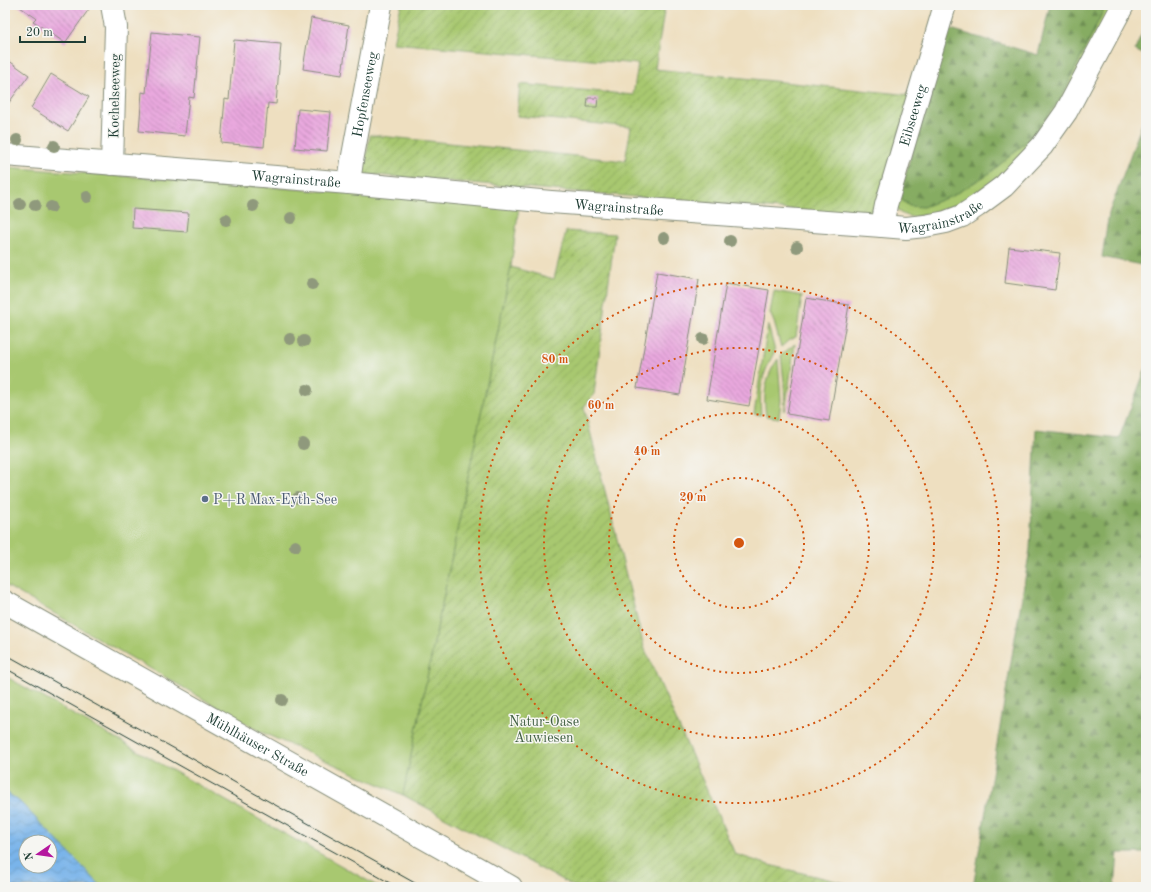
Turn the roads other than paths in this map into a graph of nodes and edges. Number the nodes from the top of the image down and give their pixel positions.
1 (112, 5) edge
2 (381, 5) edge
3 (945, 5) edge
4 (1123, 5) edge
5 (5, 155) edge
6 (112, 164) junction
7 (349, 183) junction
8 (882, 226) junction
9 (5, 602) edge
10 (511, 887) edge

1 - 6 street, Kochelseeweg
2 - 7 street, Hopfenseeweg
3 - 8 street, Eibseeweg
4 - 8 street, Wagrainstraße
5 - 6 street, Wagrainstraße
6 - 7 street, Wagrainstraße
7 - 8 street, Wagrainstraße
9 - 10 street, Mühlhäuser Straße

